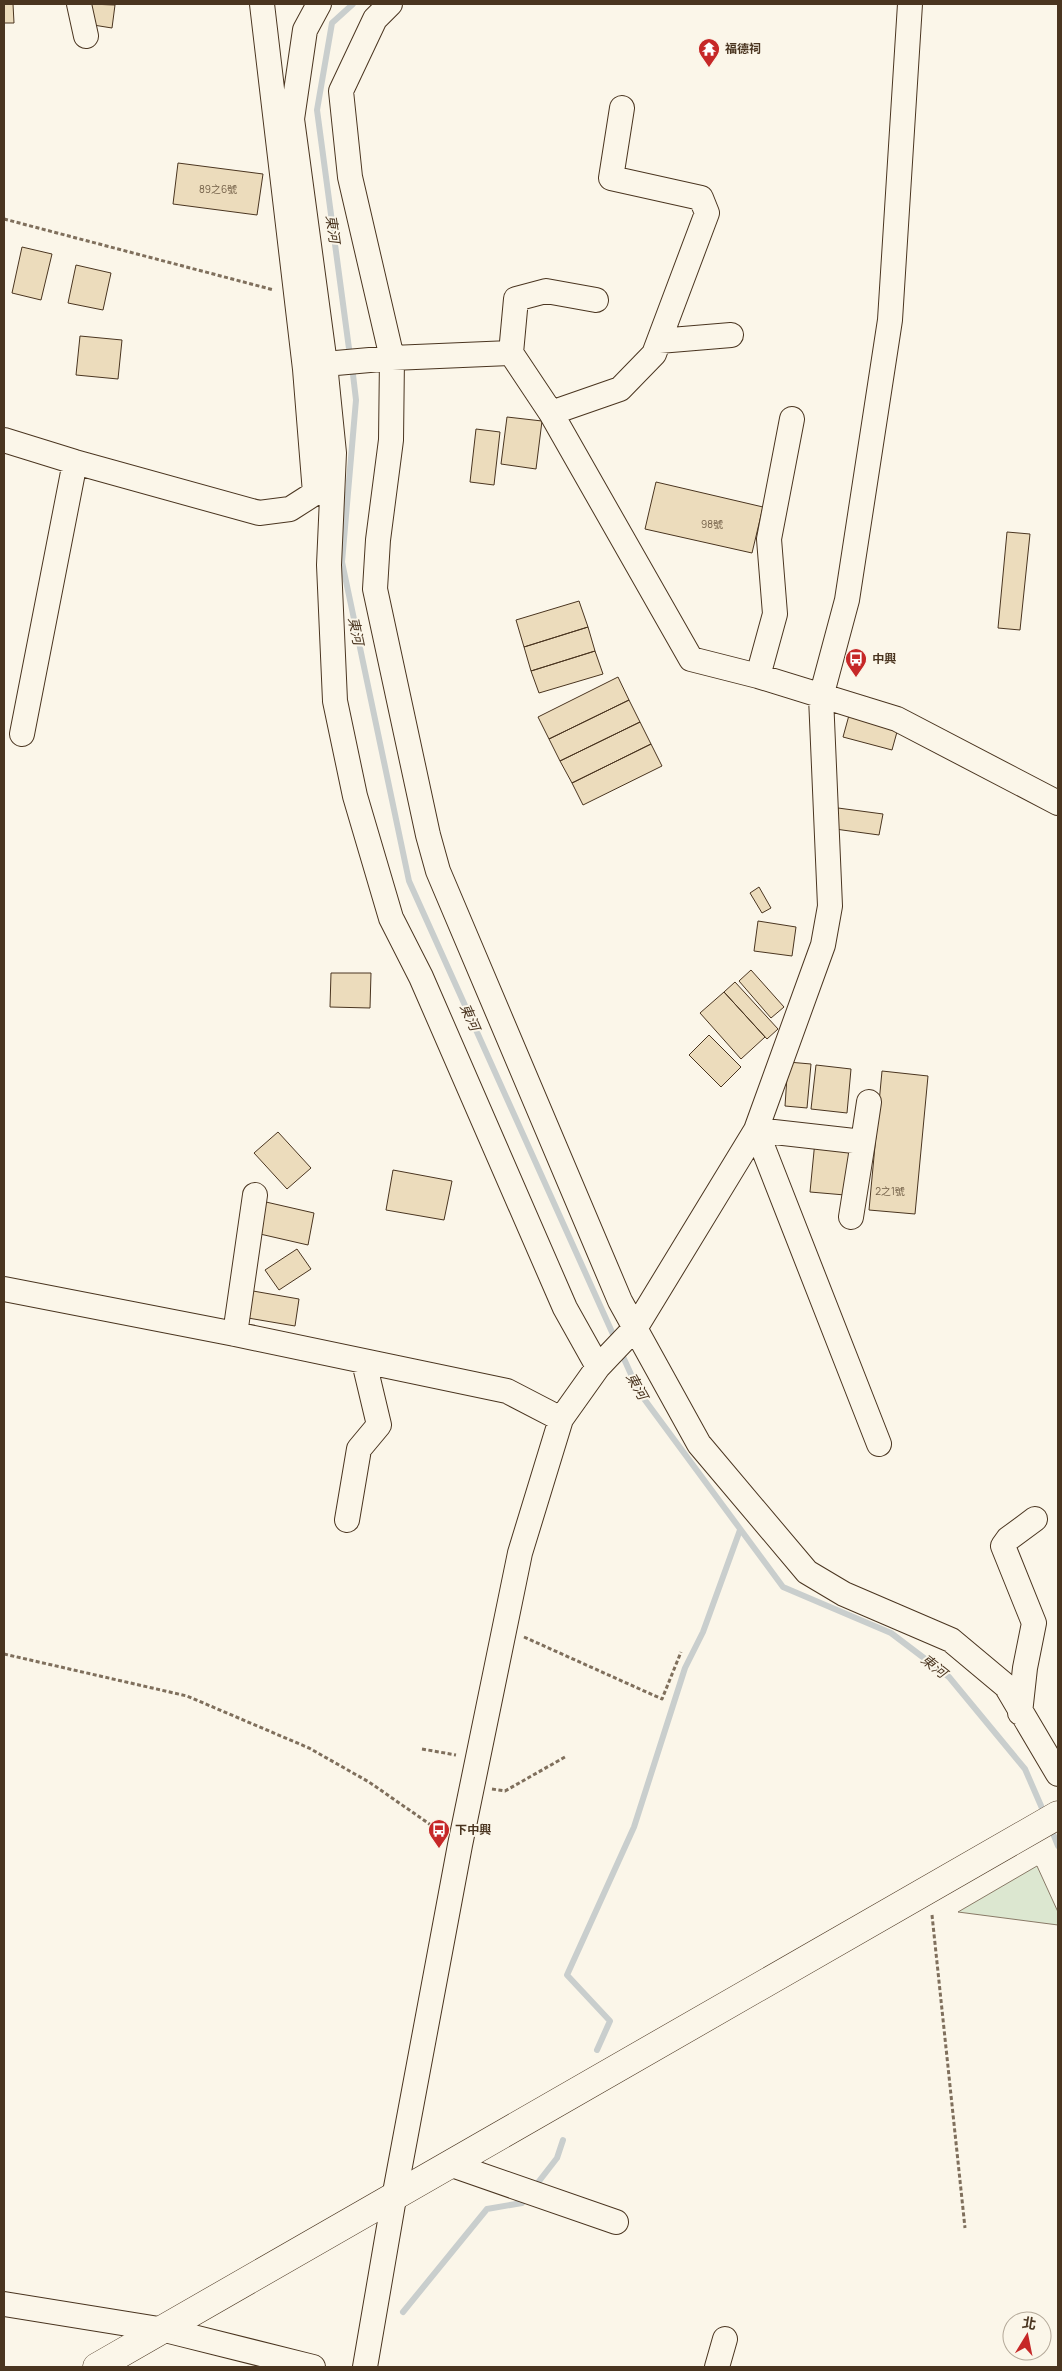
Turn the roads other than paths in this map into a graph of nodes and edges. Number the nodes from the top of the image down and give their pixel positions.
1 (79, 4) edge
2 (262, 4) edge
3 (319, 4) edge
4 (390, 4) edge
5 (910, 4) edge
6 (86, 36) dead end
7 (622, 108) dead end
8 (596, 300) dead end
9 (731, 335) dead end
10 (659, 341) junction
11 (511, 353) junction
12 (386, 359) junction
13 (315, 366) junction
14 (551, 413) junction
15 (792, 419) dead end
16 (4, 440) edge
17 (75, 462) junction
18 (758, 676) junction
19 (821, 697) junction
20 (22, 734) dead end
21 (1058, 803) edge
22 (869, 1102) dead end
23 (756, 1130) junction
24 (863, 1142) junction
25 (255, 1195) dead end
26 (851, 1218) dead end
27 (4, 1290) edge
28 (636, 1327) junction
29 (235, 1334) junction
30 (364, 1362) junction
31 (598, 1368) junction
32 (561, 1419) junction
33 (879, 1444) dead end
34 (1036, 1519) dead end
35 (347, 1520) dead end
36 (1020, 1712) junction
37 (1058, 1774) edge
38 (1051, 1820) edge
39 (452, 2164) junction
40 (394, 2198) junction
41 (616, 2222) dead end
42 (4, 2304) edge
43 (166, 2330) junction
44 (726, 2339) dead end
45 (97, 2367) edge
46 (312, 2367) edge
47 (365, 2367) edge
48 (717, 2367) edge

1 - 6 street
2 - 13 street
3 - 13 street
4 - 12 street
5 - 19 street
7 - 10 street
8 - 11 street
9 - 10 street
10 - 14 street
11 - 12 street
11 - 14 street
12 - 13 street
12 - 28 street
13 - 17 street
13 - 31 street
14 - 18 street
15 - 18 street
16 - 17 street
17 - 20 street
18 - 19 street
19 - 21 street
19 - 23 street
22 - 24 street
23 - 24 street
23 - 28 street
23 - 33 street
24 - 26 street
25 - 29 street
27 - 29 street
28 - 31 street
28 - 36 street
29 - 30 street
30 - 32 street
30 - 35 street
31 - 32 street
32 - 40 street
34 - 36 street
36 - 37 street
38 - 39 main road
39 - 40 main road
39 - 41 street
40 - 43 main road
40 - 47 street
42 - 43 street
43 - 45 main road
43 - 46 street
44 - 48 street

